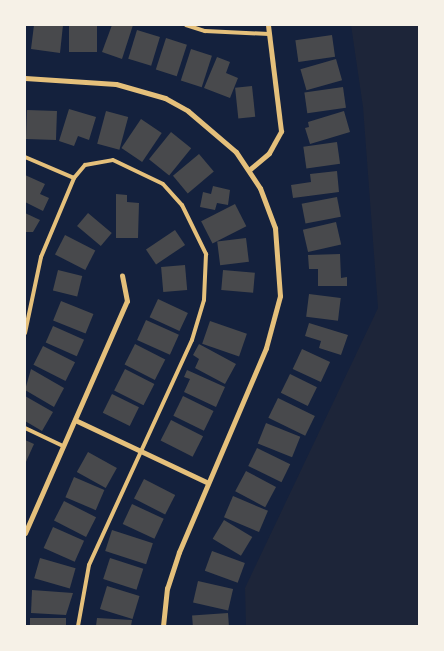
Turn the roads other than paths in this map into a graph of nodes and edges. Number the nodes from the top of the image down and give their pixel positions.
1 (186, 25) edge
2 (268, 25) edge
3 (269, 34) junction
4 (25, 78) edge
5 (25, 157) edge
6 (249, 170) junction
7 (74, 178) junction
8 (122, 275) dead end
9 (25, 333) edge
10 (76, 420) junction
11 (25, 428) edge
12 (63, 446) junction
13 (139, 450) junction
14 (208, 483) junction
15 (25, 533) edge
16 (78, 626) edge
17 (163, 626) edge

1 - 3 lane
2 - 3 street
3 - 6 street
4 - 6 street
5 - 7 lane
6 - 14 street
7 - 9 lane
7 - 13 lane
8 - 10 street
10 - 12 street
10 - 13 street
11 - 12 lane
12 - 15 street
13 - 14 street
13 - 16 lane
14 - 17 street

